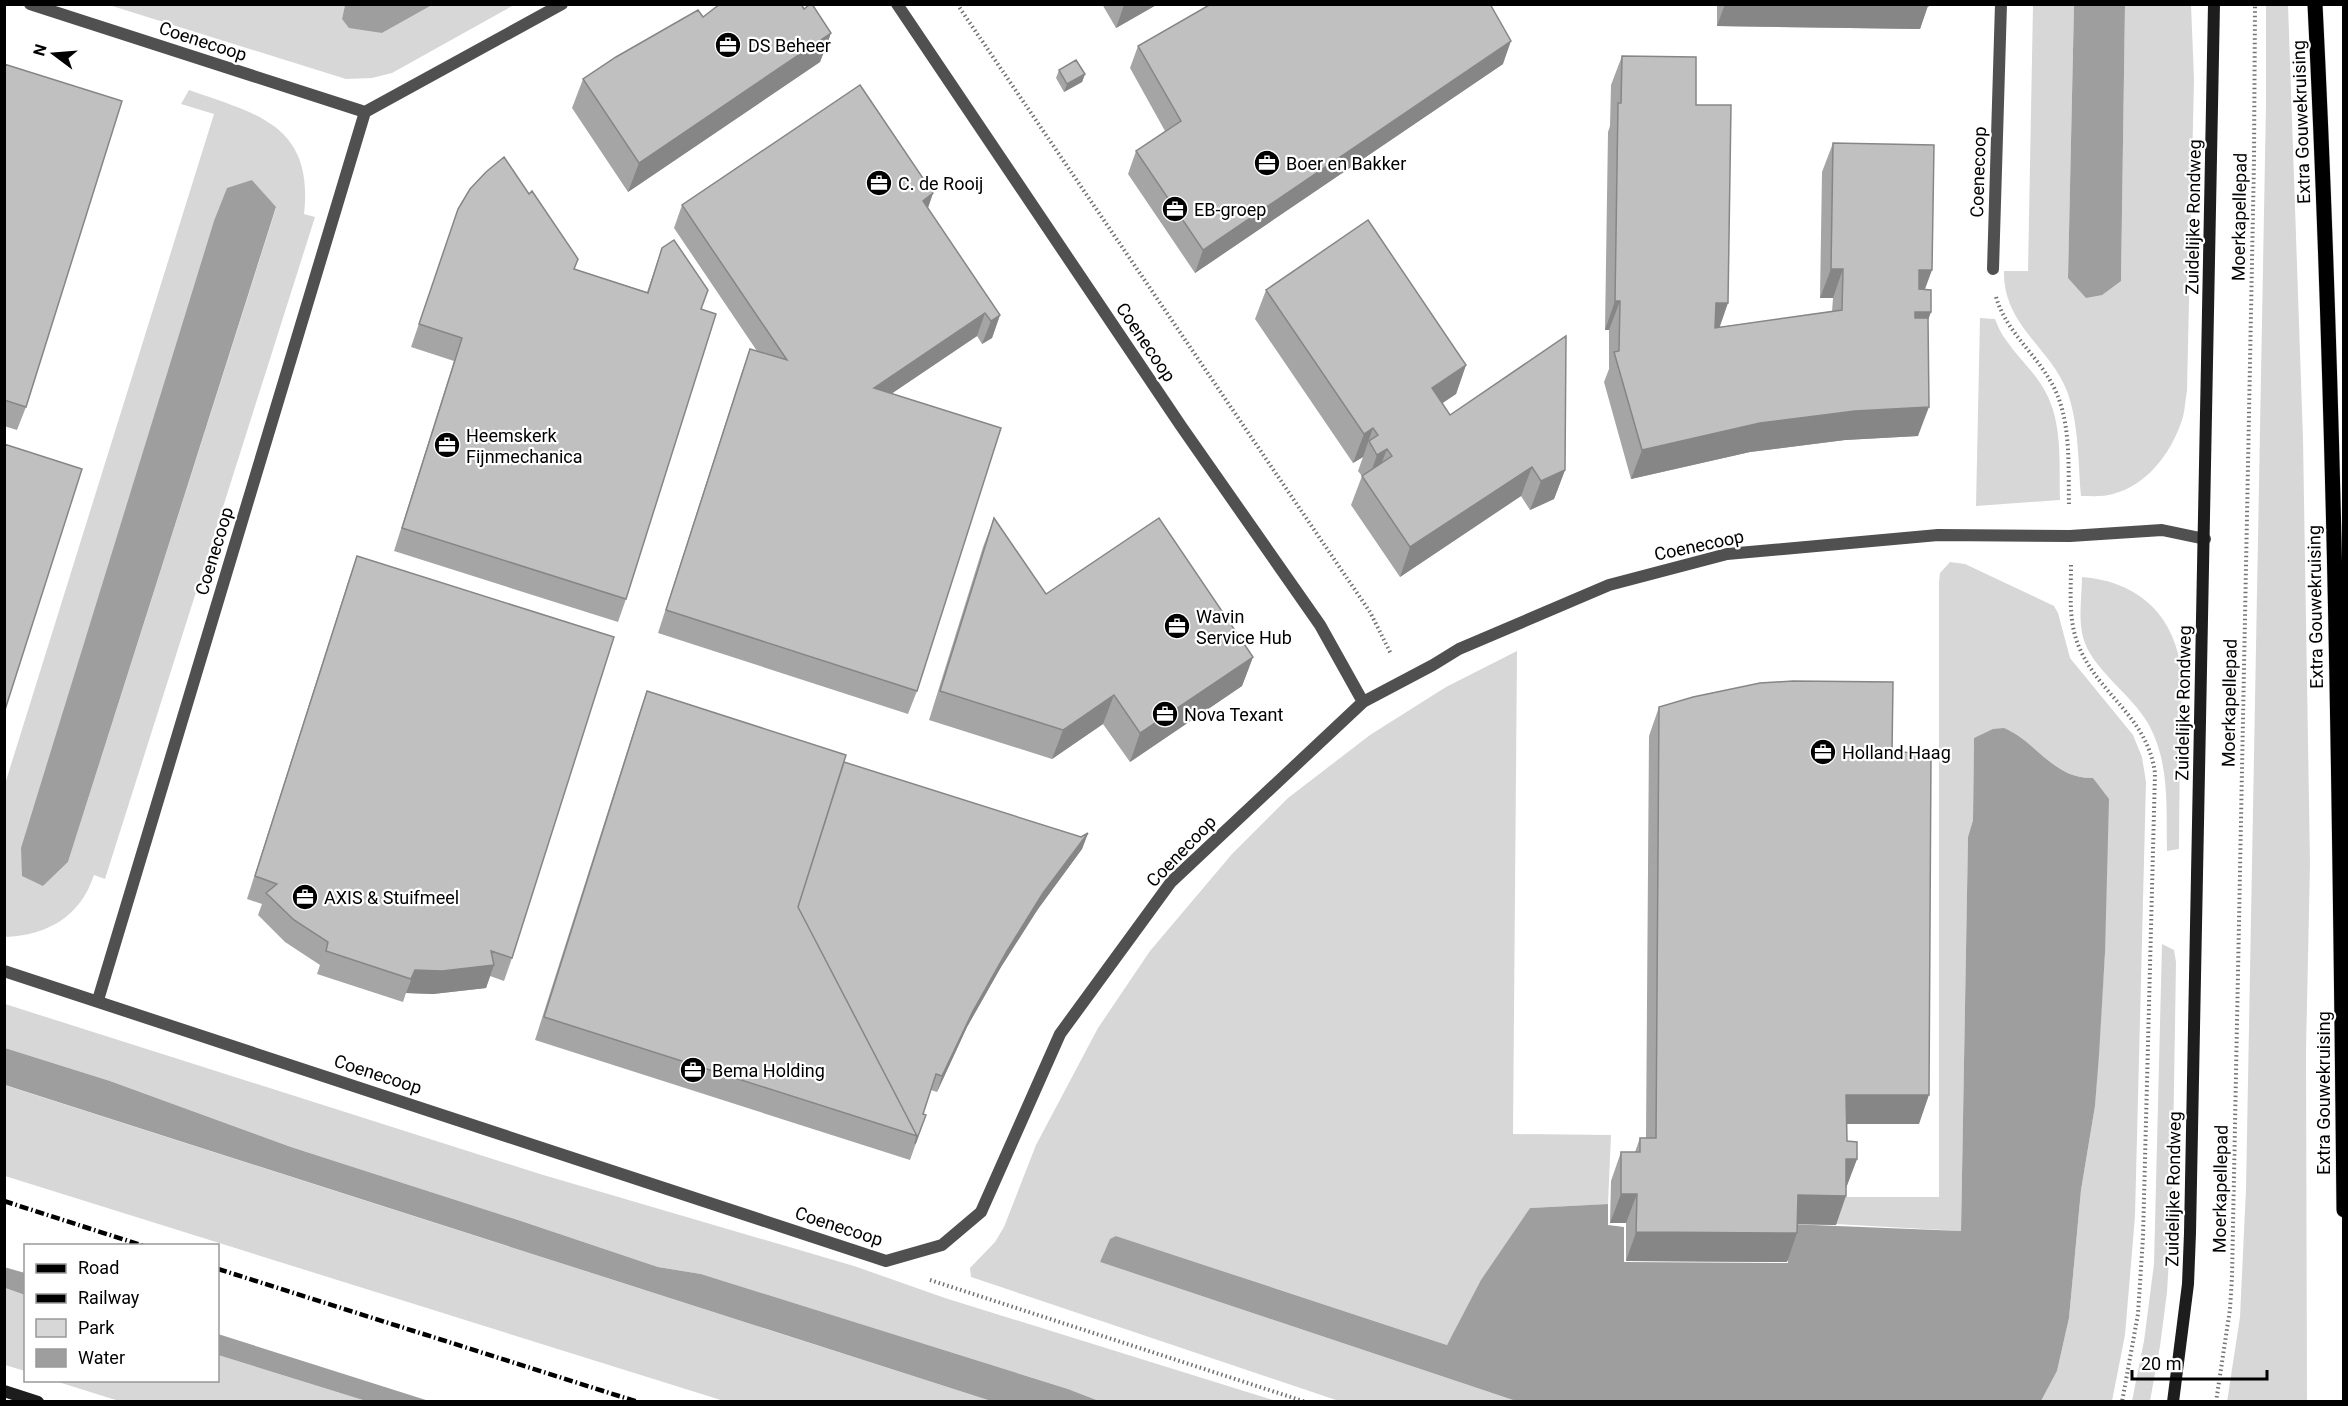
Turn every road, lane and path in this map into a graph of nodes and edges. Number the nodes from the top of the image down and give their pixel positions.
1 (30, 4) edge
2 (562, 4) edge
3 (897, 4) edge
4 (957, 4) edge
5 (2001, 4) edge
6 (2214, 4) edge
7 (2255, 4) edge
8 (2316, 4) edge
9 (365, 112) junction
10 (1994, 269) joint
11 (2070, 536) junction
12 (2205, 539) junction
13 (1405, 680) junction
14 (1363, 702) junction
15 (4, 971) edge
16 (98, 1000) junction
17 (2343, 1210) edge
18 (886, 1261) junction
19 (4, 1391) edge
20 (38, 1401) edge
21 (1306, 1401) edge
22 (2121, 1401) edge
23 (2173, 1401) edge
24 (2216, 1401) edge

1 - 9 street, Coenecoop
2 - 9 street
3 - 14 street, Coenecoop
4 - 13 path
5 - 10 street, Coenecoop
6 - 12 main road, Zuidelijke Rondweg
7 - 24 path, Moerkapellepad
8 - 17 main road, Extra Gouwekruising
9 - 16 street, Coenecoop
10 - 11 path
11 - 12 street, Coenecoop
11 - 13 street, Coenecoop
11 - 22 path, Zuidelijke Rondweg
12 - 23 main road, Zuidelijke Rondweg
13 - 14 street, Coenecoop
14 - 18 street, Coenecoop
15 - 16 street, Coenecoop
16 - 18 street, Coenecoop
18 - 21 path
19 - 20 main road

